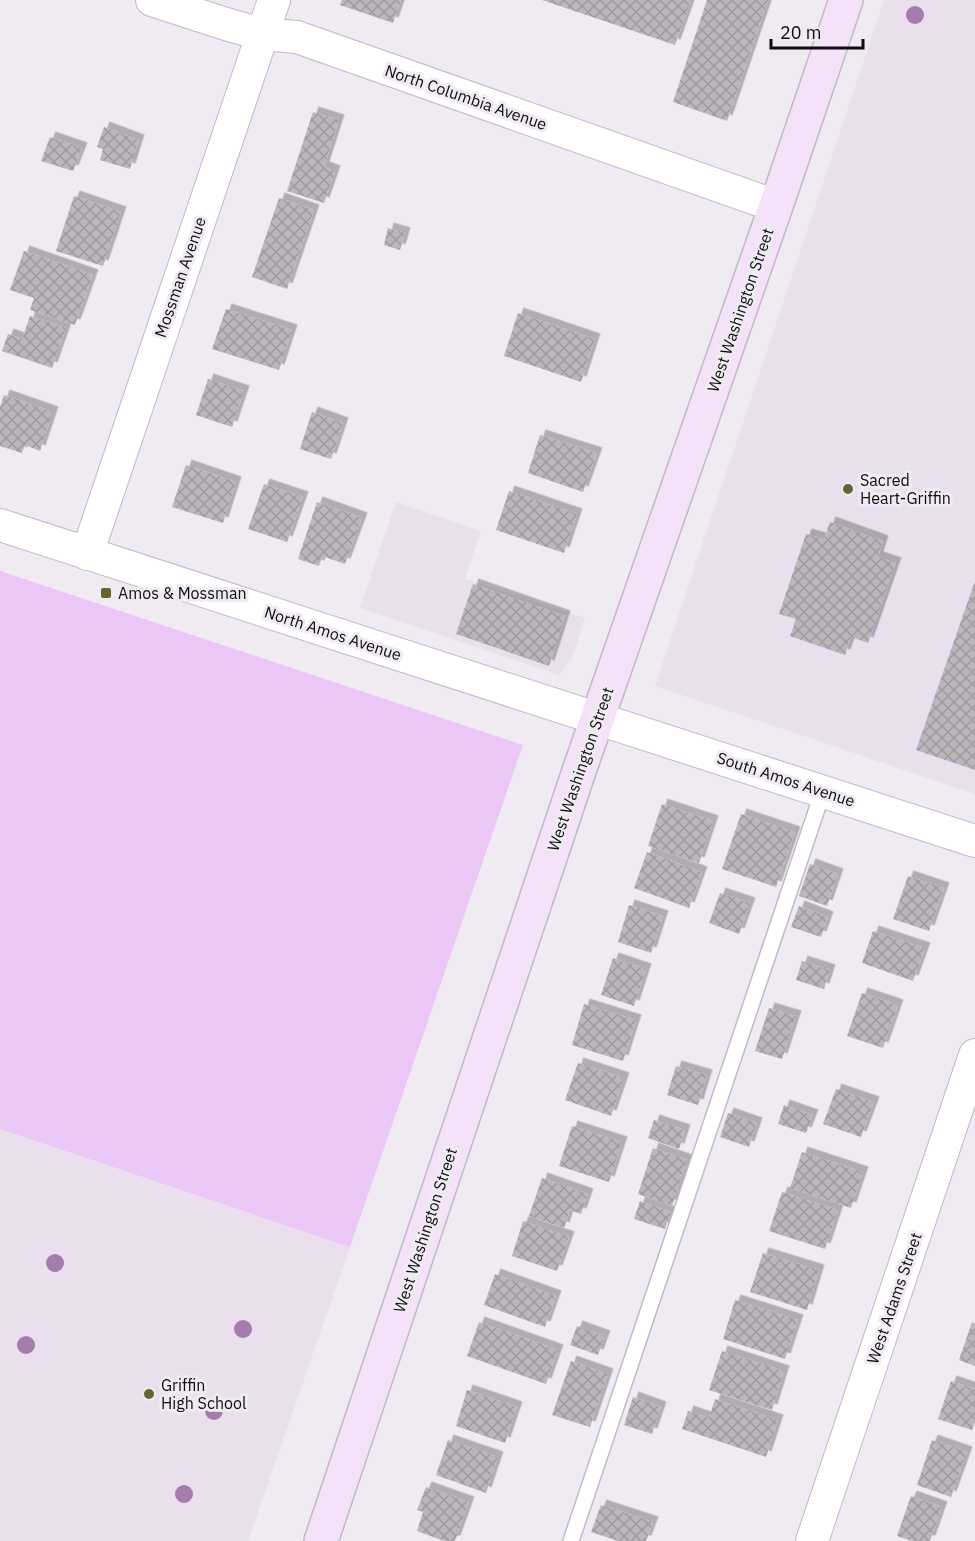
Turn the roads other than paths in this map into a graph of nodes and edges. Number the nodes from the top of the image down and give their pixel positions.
1 (152, 0) edge
2 (274, 0) edge
3 (846, 0) edge
4 (262, 34) junction
5 (776, 206) junction
6 (0, 525) edge
7 (87, 554) junction
8 (597, 718) junction
9 (823, 791) junction
10 (975, 841) edge
11 (975, 1055) edge
12 (321, 1541) edge
13 (571, 1541) edge
14 (812, 1541) edge

1 - 4 street, North Columbia Avenue
2 - 4 street, Mossman Avenue
3 - 5 street, West Washington Street
4 - 5 street, North Columbia Avenue
4 - 7 street, Mossman Avenue
5 - 8 street, West Washington Street
6 - 7 street, North Amos Avenue
7 - 8 street, North Amos Avenue
8 - 9 street, South Amos Avenue
8 - 12 street, West Washington Street
9 - 10 street, South Amos Avenue
9 - 13 lane
11 - 14 street, West Adams Street

